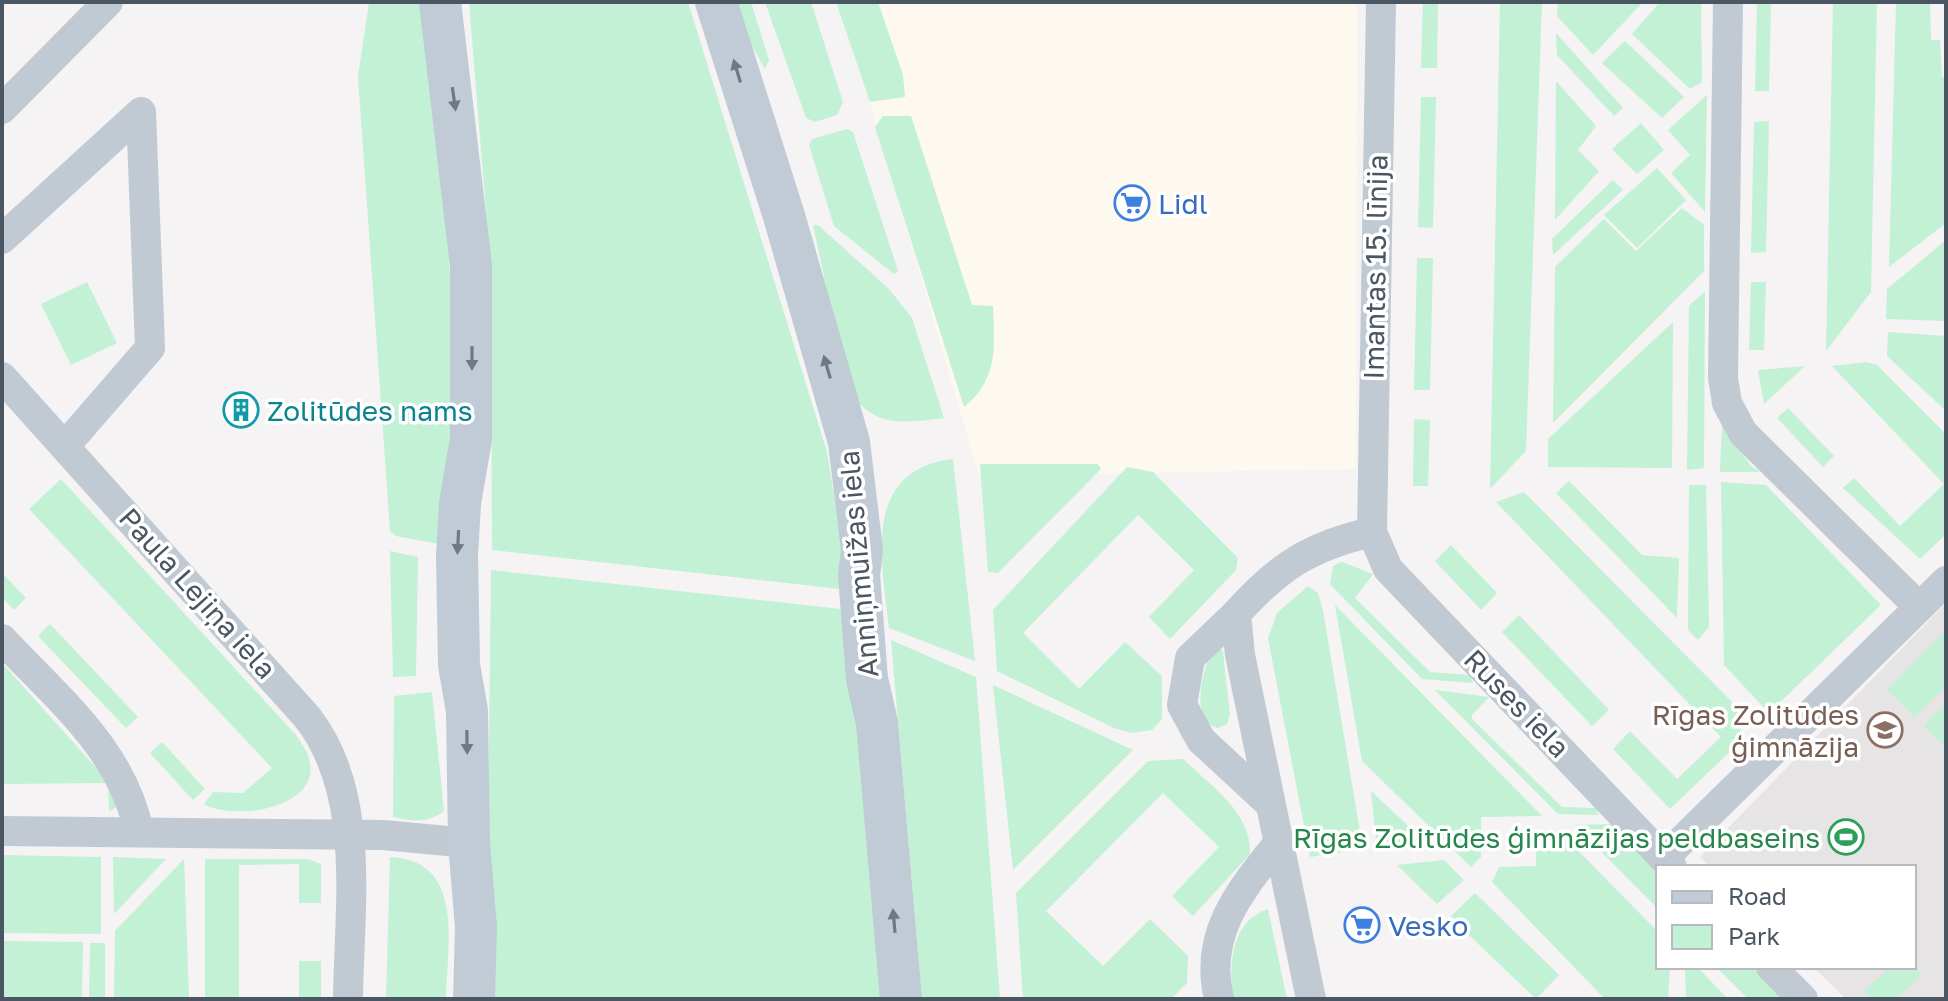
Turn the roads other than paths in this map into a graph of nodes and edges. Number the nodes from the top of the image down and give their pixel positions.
1 (108, 2) edge
2 (440, 2) edge
3 (716, 2) edge
4 (1381, 2) edge
5 (1728, 2) edge
6 (2, 109) edge
7 (2, 239) edge
8 (2, 377) edge
9 (65, 446) junction
10 (1372, 532) junction
11 (1946, 581) edge
12 (1919, 607) junction
13 (1236, 614) junction
14 (2, 639) edge
15 (1270, 804) junction
16 (2, 831) edge
17 (139, 832) junction
18 (350, 835) junction
19 (1279, 842) junction
20 (469, 843) junction
21 (1668, 862) edge
22 (1773, 969) edge
23 (348, 999) edge
24 (474, 999) edge
25 (901, 999) edge
26 (1219, 999) edge
27 (1311, 999) edge
28 (1803, 999) edge

1 - 6 street
2 -> 20 street
25 -> 3 street, Anniņmuižas iela
4 - 10 street, Imantas 15. līnija
5 - 12 street
7 - 9 street
8 - 9 street, Paula Lejiņa iela
9 - 18 street, Paula Lejiņa iela
10 - 13 street
10 - 21 street, Ruses iela
11 - 12 street
12 - 21 street
13 - 15 street
13 - 15 street
14 - 17 street
15 - 19 street
16 - 17 street
17 - 18 street
18 - 20 street
18 - 23 street, Paula Lejiņa iela
19 - 26 street
19 - 27 street
20 - 24 street
22 - 28 street

